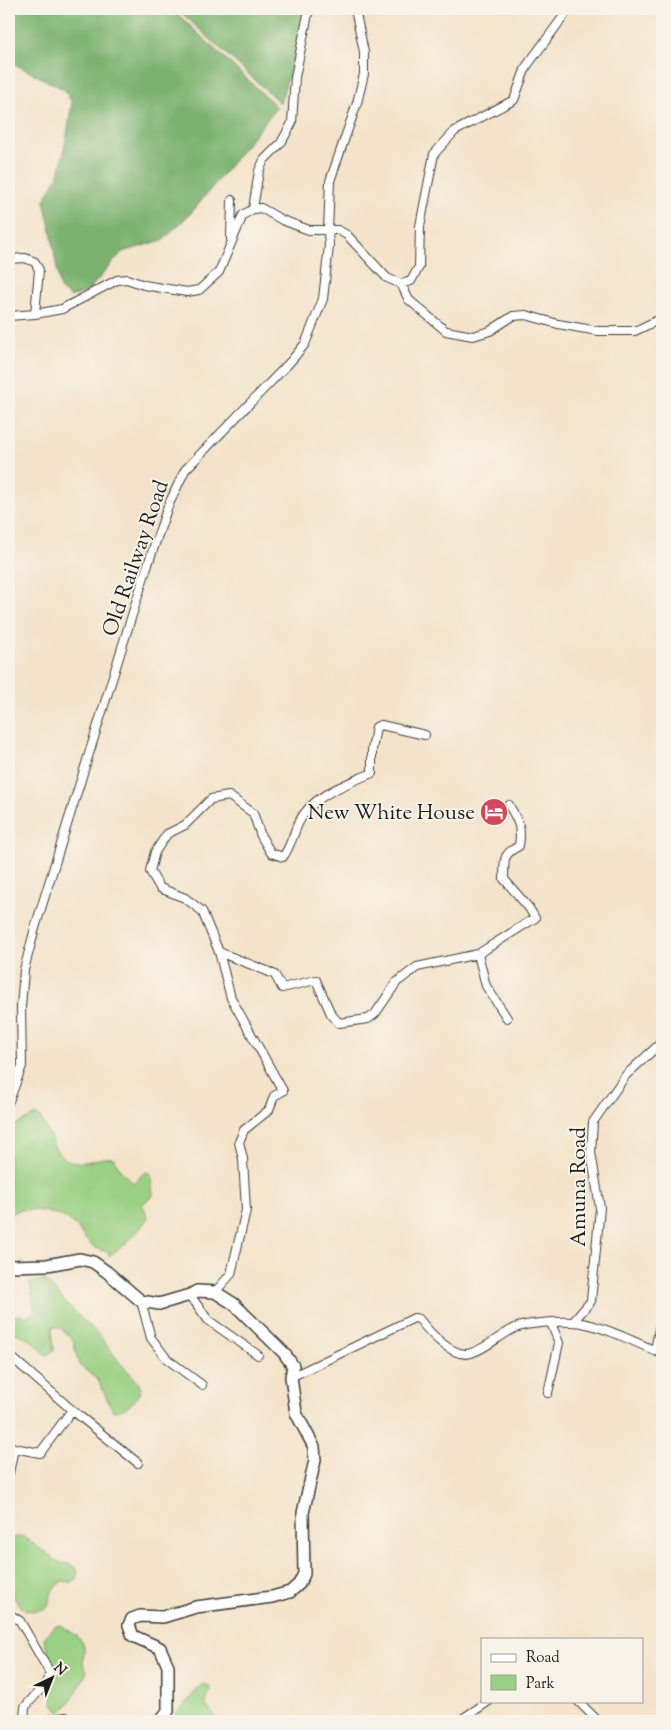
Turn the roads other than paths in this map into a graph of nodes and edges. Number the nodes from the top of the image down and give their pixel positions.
1 (306, 9) edge
2 (355, 9) edge
3 (569, 9) edge
4 (232, 200) dead end
5 (253, 209) junction
6 (328, 231) junction
7 (231, 243) junction
8 (9, 259) edge
9 (401, 284) junction
10 (35, 314) junction
11 (9, 316) edge
12 (662, 318) edge
13 (425, 735) dead end
14 (509, 805) dead end
15 (219, 952) junction
16 (478, 954) junction
17 (508, 1018) dead end
18 (662, 1042) edge
19 (9, 1101) edge
20 (9, 1266) edge
21 (215, 1292) junction
22 (190, 1295) junction
23 (141, 1301) junction
24 (662, 1314) edge
25 (551, 1322) junction
26 (573, 1322) junction
27 (659, 1352) edge
28 (9, 1355) edge
29 (258, 1355) dead end
30 (291, 1377) junction
31 (202, 1385) dead end
32 (548, 1394) dead end
33 (72, 1410) junction
34 (11, 1446) edge
35 (138, 1464) dead end
36 (9, 1473) edge
37 (9, 1614) edge
38 (488, 1702) edge
39 (579, 1702) edge
40 (66, 1717) dead end
41 (24, 1721) edge
42 (46, 1721) edge
43 (160, 1721) edge
44 (459, 1721) edge
45 (598, 1721) edge

1 - 5 street
2 - 6 street, Old Railway Road
3 - 9 street
4 - 7 street
5 - 6 street
5 - 7 street
6 - 9 street
6 - 19 street, Old Railway Road
7 - 10 street
8 - 10 street
9 - 12 street
10 - 11 street
13 - 15 street
14 - 16 street
15 - 16 street
15 - 21 street
16 - 17 street
18 - 26 street, Amuna Road
20 - 23 street
21 - 22 street
21 - 30 street
22 - 23 street
22 - 29 street
23 - 31 street
24 - 27 street
25 - 26 street
25 - 30 street
25 - 32 street
26 - 27 street
28 - 33 street
30 - 43 street
33 - 34 street
33 - 35 street
34 - 36 street
37 - 41 street
38 - 44 street
39 - 45 street
40 - 42 street

